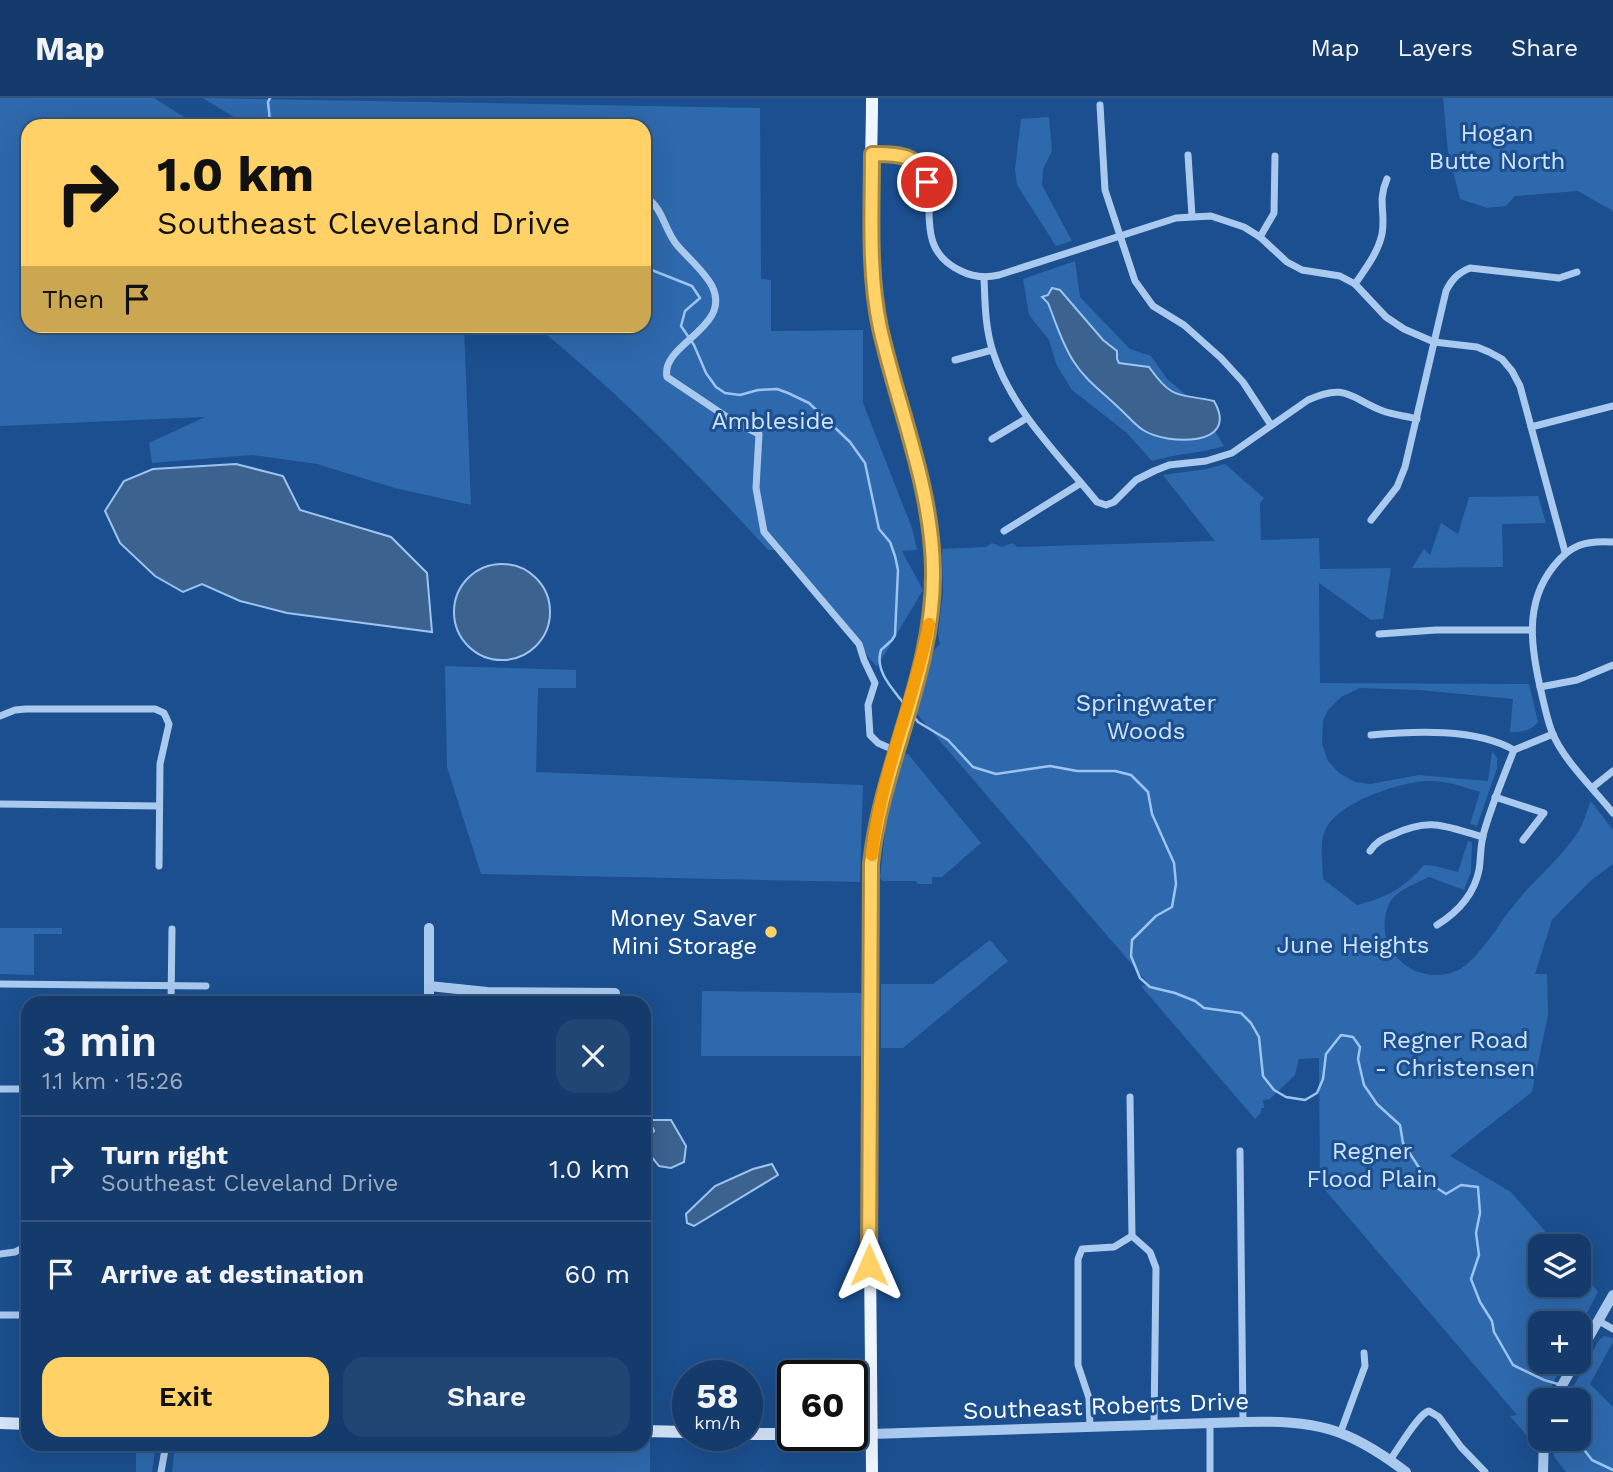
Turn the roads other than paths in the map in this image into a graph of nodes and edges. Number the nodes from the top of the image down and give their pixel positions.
1 (872, 98) edge
2 (1100, 105) dead end
3 (872, 154) junction
4 (1188, 155) dead end
5 (1275, 156) dead end
6 (1387, 179) dead end
7 (651, 201) edge
8 (1192, 216) junction
9 (1120, 236) junction
10 (1260, 237) junction
11 (1577, 272) dead end
12 (984, 277) junction
13 (1355, 284) junction
14 (1434, 342) junction
15 (992, 350) junction
16 (955, 360) dead end
17 (1613, 406) edge
18 (1027, 418) junction
19 (1417, 419) junction
20 (1271, 425) junction
21 (1531, 427) junction
22 (992, 439) dead end
23 (1082, 483) junction
24 (1371, 520) dead end
25 (1003, 531) dead end
26 (1613, 542) edge
27 (1565, 552) junction
28 (1531, 630) junction
29 (1379, 634) dead end
30 (1613, 665) edge
31 (1540, 687) junction
32 (0, 716) edge
33 (1553, 734) junction
34 (1371, 735) dead end
35 (896, 751) junction
36 (1514, 751) junction
37 (1613, 771) edge
38 (1593, 787) junction
39 (1495, 797) junction
40 (0, 804) edge
41 (159, 806) junction
42 (1613, 813) edge
43 (1483, 837) junction
44 (1523, 840) dead end
45 (1370, 851) dead end
46 (159, 866) dead end
47 (1437, 925) dead end
48 (429, 928) dead end
49 (172, 929) dead end
50 (0, 984) edge
51 (172, 986) junction
52 (206, 986) dead end
53 (429, 986) junction
54 (172, 996) edge
55 (429, 996) edge
56 (518, 996) edge
57 (0, 1089) edge
58 (21, 1089) edge
59 (1130, 1097) dead end
60 (1240, 1151) dead end
61 (1132, 1236) junction
62 (21, 1249) edge
63 (0, 1254) edge
64 (1613, 1295) edge
65 (0, 1315) edge
66 (21, 1315) edge
67 (1599, 1321) junction
68 (1613, 1329) edge
69 (1591, 1334) edge
70 (1364, 1353) dead end
71 (1243, 1422) junction
72 (0, 1423) edge
73 (1210, 1423) junction
74 (21, 1424) edge
75 (1154, 1425) junction
76 (1090, 1427) junction
77 (651, 1431) edge
78 (1341, 1431) junction
79 (672, 1432) edge
80 (868, 1434) edge
81 (872, 1434) junction
82 (165, 1451) edge
83 (1544, 1451) edge
84 (1390, 1460) junction
85 (161, 1472) edge
86 (872, 1472) edge
87 (1210, 1472) edge
88 (1406, 1472) edge
89 (1485, 1472) edge
90 (1543, 1472) edge

1 - 3 main road
2 - 9 street
3 - 12 street
3 - 35 main road
4 - 8 street
5 - 10 street
6 - 13 street
7 - 35 street
8 - 9 street
8 - 10 street
9 - 12 street
9 - 20 street
10 - 13 street
11 - 14 street
12 - 15 street
13 - 14 street
14 - 19 street
14 - 21 street
15 - 16 street
15 - 18 street
17 - 21 street
18 - 22 street
18 - 23 street
19 - 20 street
19 - 24 street
20 - 23 street
21 - 27 street
23 - 25 street
26 - 27 street
27 - 28 street
28 - 29 street
28 - 31 street
30 - 31 street
31 - 33 street
32 - 41 street
33 - 36 street
33 - 38 street
34 - 36 street
35 - 81 main road
36 - 39 street
37 - 38 street
38 - 42 street
39 - 43 street
39 - 44 street
40 - 41 street
41 - 46 street
43 - 45 street
43 - 47 street
48 - 53 street
49 - 51 street
50 - 51 street
51 - 52 street
51 - 54 street
53 - 55 street
53 - 56 street
57 - 58 street
59 - 61 street
60 - 71 street
61 - 75 street
61 - 76 street
62 - 63 street
64 - 67 street
65 - 66 street
67 - 68 street
67 - 69 street
70 - 78 street
71 - 73 street, Southeast Roberts Drive
71 - 78 street, Southeast Roberts Drive
72 - 74 main road
73 - 75 street, Southeast Roberts Drive
73 - 87 street
75 - 76 street, Southeast Roberts Drive
76 - 81 street, Southeast Roberts Drive
77 - 79 main road
78 - 84 street, Southeast Roberts Drive
80 - 81 main road
81 - 86 main road
82 - 85 street
83 - 90 street
84 - 88 street, Southeast Roberts Drive
84 - 89 street

